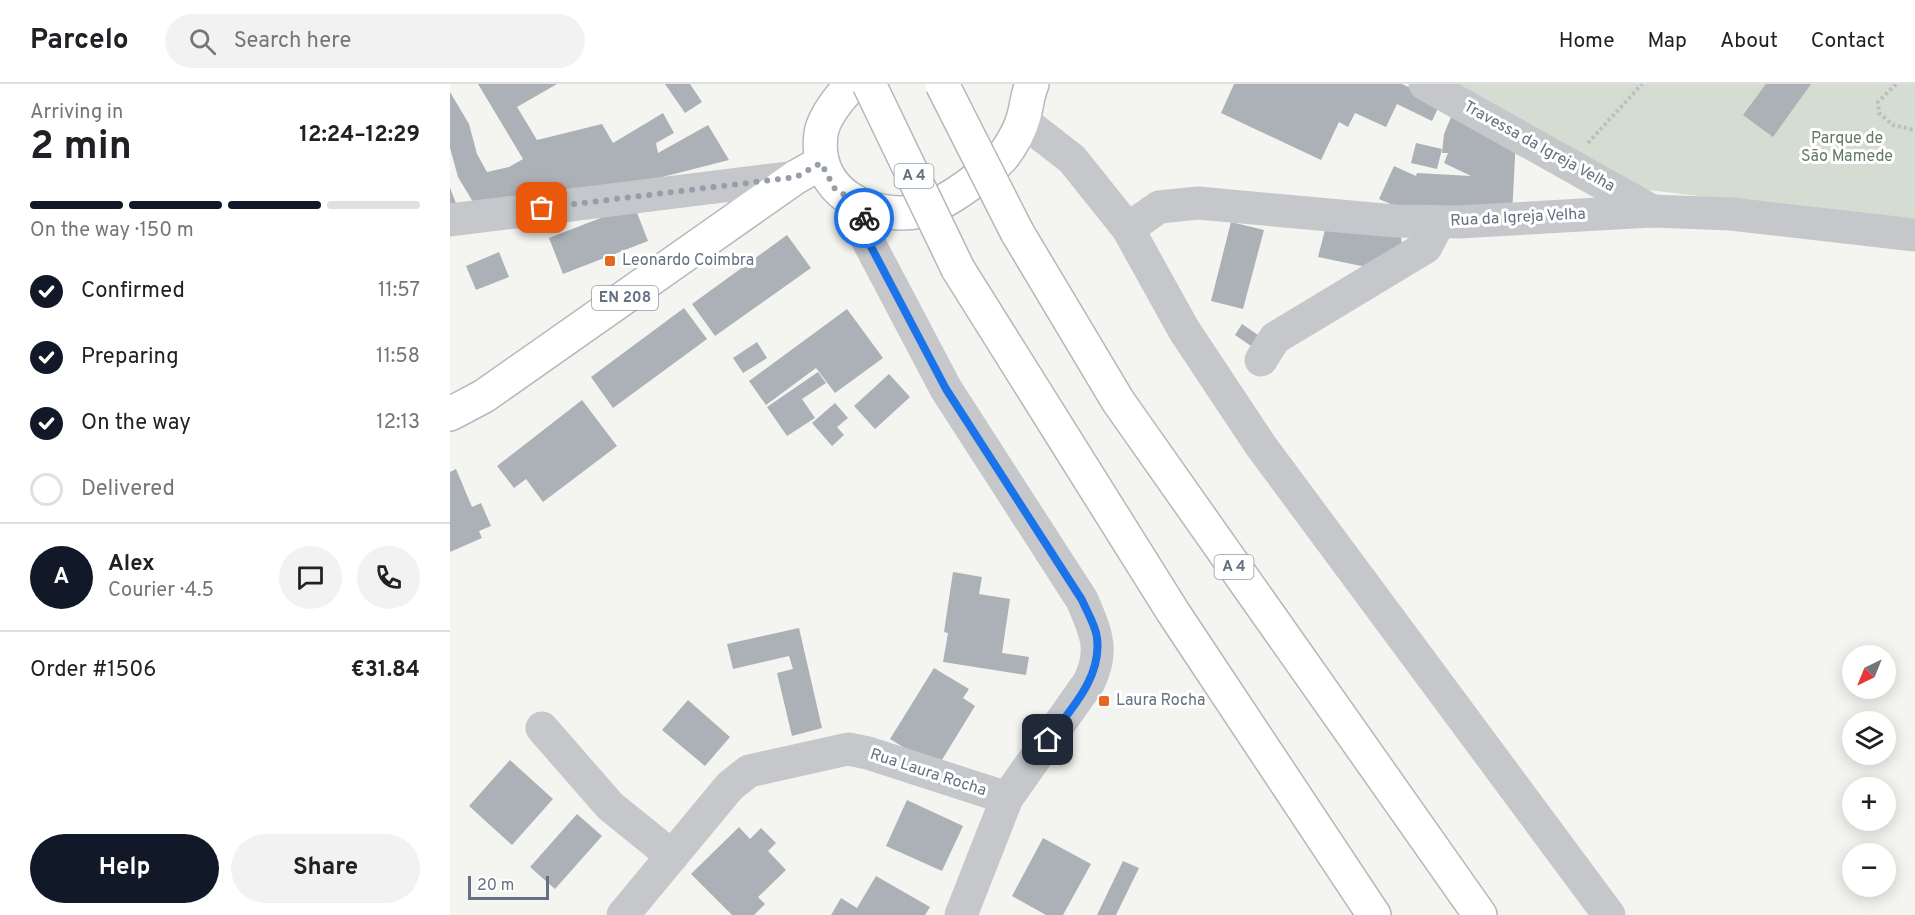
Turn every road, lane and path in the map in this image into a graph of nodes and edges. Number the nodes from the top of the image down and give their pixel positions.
1 (852, 84) edge
2 (869, 84) edge
3 (942, 84) edge
4 (1425, 84) edge
5 (1642, 84) edge
6 (1896, 84) edge
7 (1027, 95) edge
8 (1915, 130) edge
9 (1569, 164) junction
10 (809, 170) junction
11 (862, 206) junction
12 (1652, 211) junction
13 (450, 220) edge
14 (1439, 222) junction
15 (1128, 229) junction
16 (1915, 235) edge
17 (1261, 360) dead end
18 (450, 414) edge
19 (542, 729) dead end
20 (1007, 798) junction
21 (672, 856) junction
22 (623, 915) edge
23 (961, 915) edge
24 (1374, 915) edge
25 (1480, 915) edge
26 (1609, 915) edge

1 - 10 main road
2 - 24 main road, A 4, bridge
3 - 25 main road, A 4, bridge
4 - 9 street, Travessa da Igreja Velha
5 - 9 path
6 - 8 path
7 - 11 main road
7 - 15 street
9 - 12 street, Travessa da Igreja Velha
10 - 11 main road
10 - 13 street
10 - 18 main road, EN 208
11 - 20 street
12 - 14 street, Rua da Igreja Velha
12 - 16 street, Rua da Igreja Velha
14 - 15 street, Rua da Igreja Velha
14 - 17 street
15 - 26 street
19 - 21 street
20 - 21 street, Rua Laura Rocha
20 - 23 street
21 - 22 street, Rua Laura Rocha

